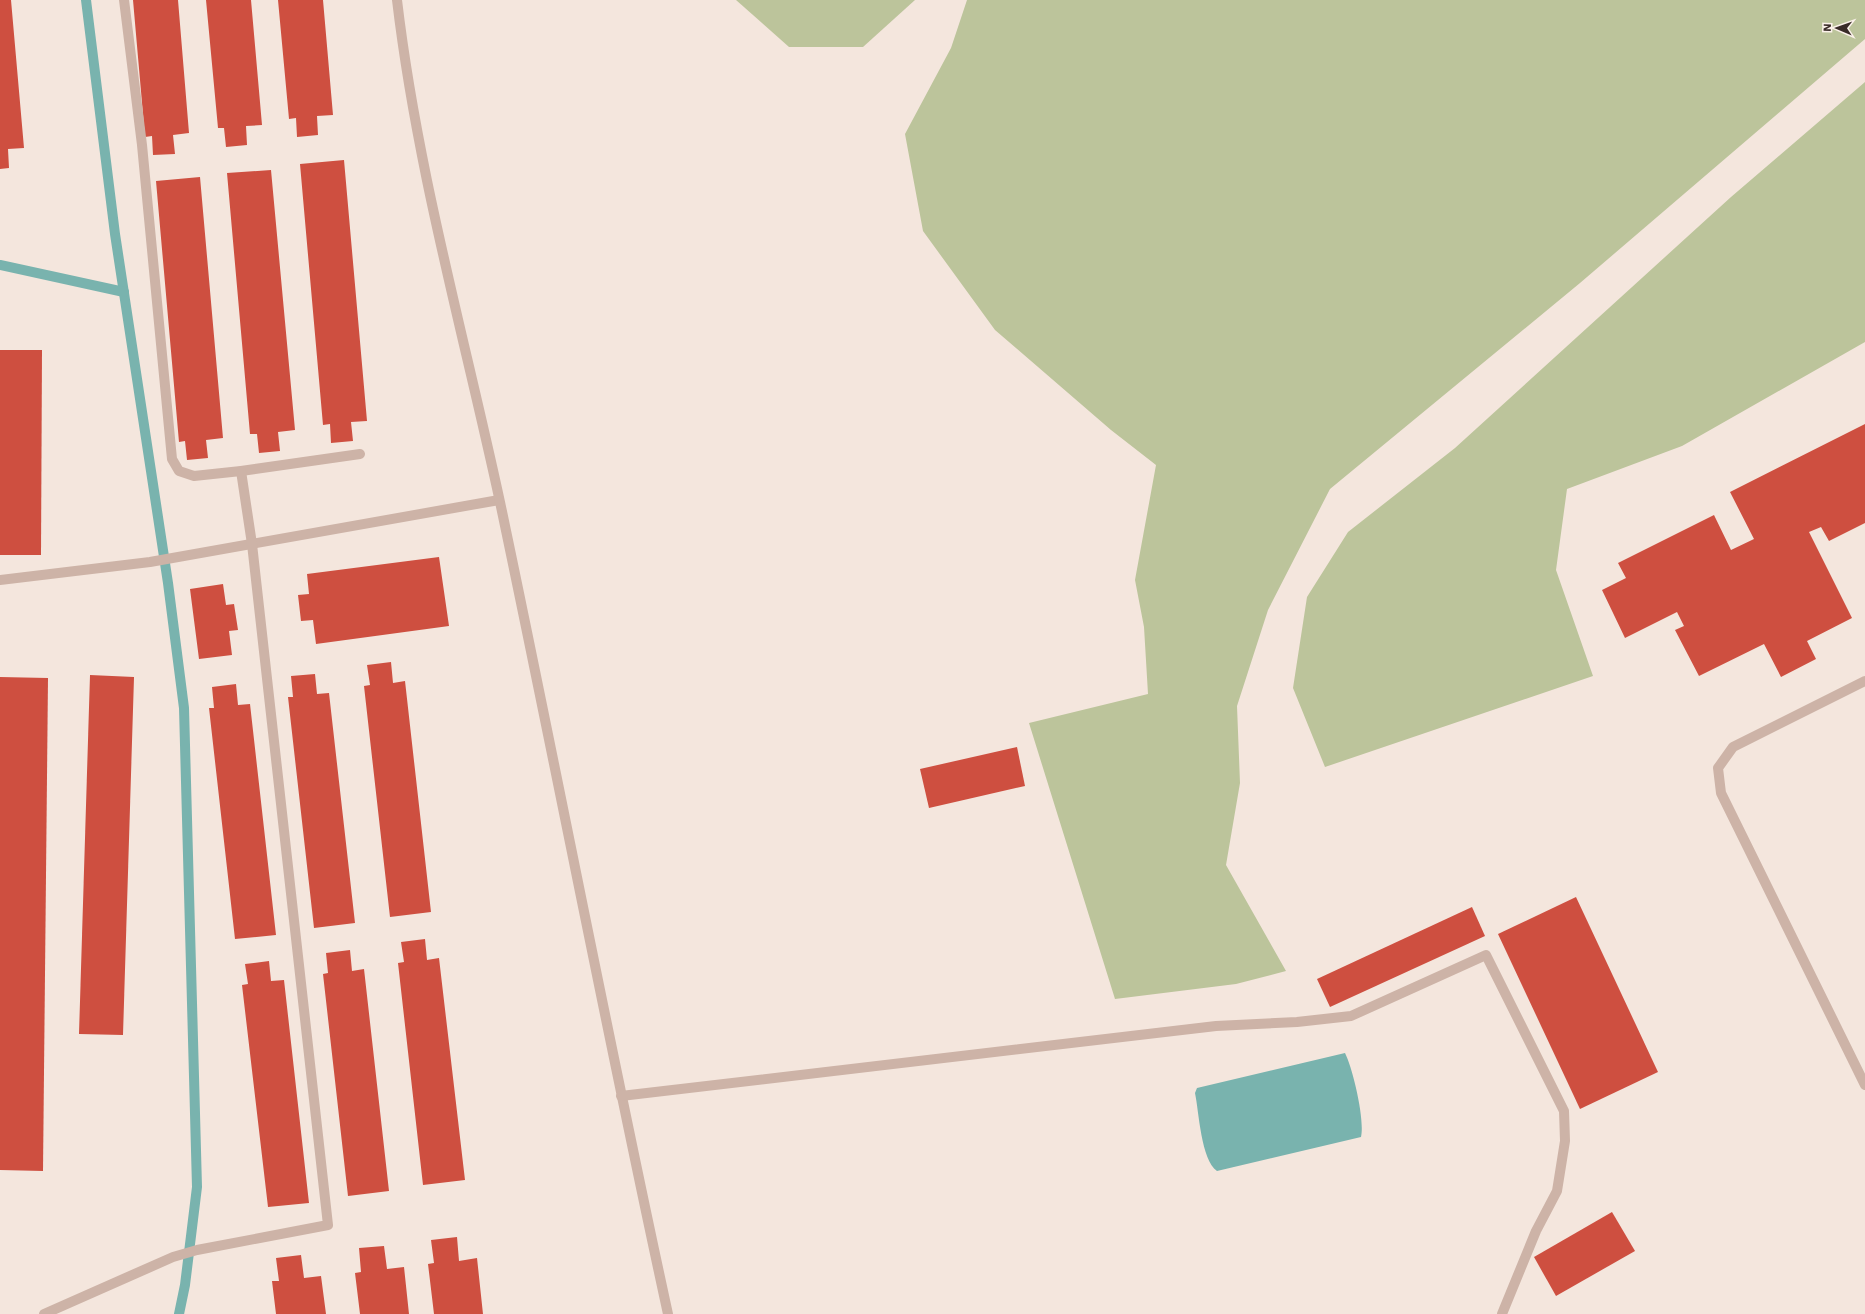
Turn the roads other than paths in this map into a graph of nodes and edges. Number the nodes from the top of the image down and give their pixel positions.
1 (124, 0) edge
2 (397, 0) edge
3 (360, 454) dead end
4 (241, 471) junction
5 (499, 500) junction
6 (252, 544) junction
7 (0, 580) edge
8 (1865, 681) edge
9 (1865, 1085) edge
10 (621, 1096) junction
11 (44, 1314) edge
12 (668, 1314) edge
13 (1502, 1314) edge

1 - 4 street
2 - 5 street
3 - 4 street
4 - 6 street
5 - 6 street
5 - 10 street
6 - 7 street
6 - 11 street
8 - 9 street
10 - 12 street
10 - 13 street

